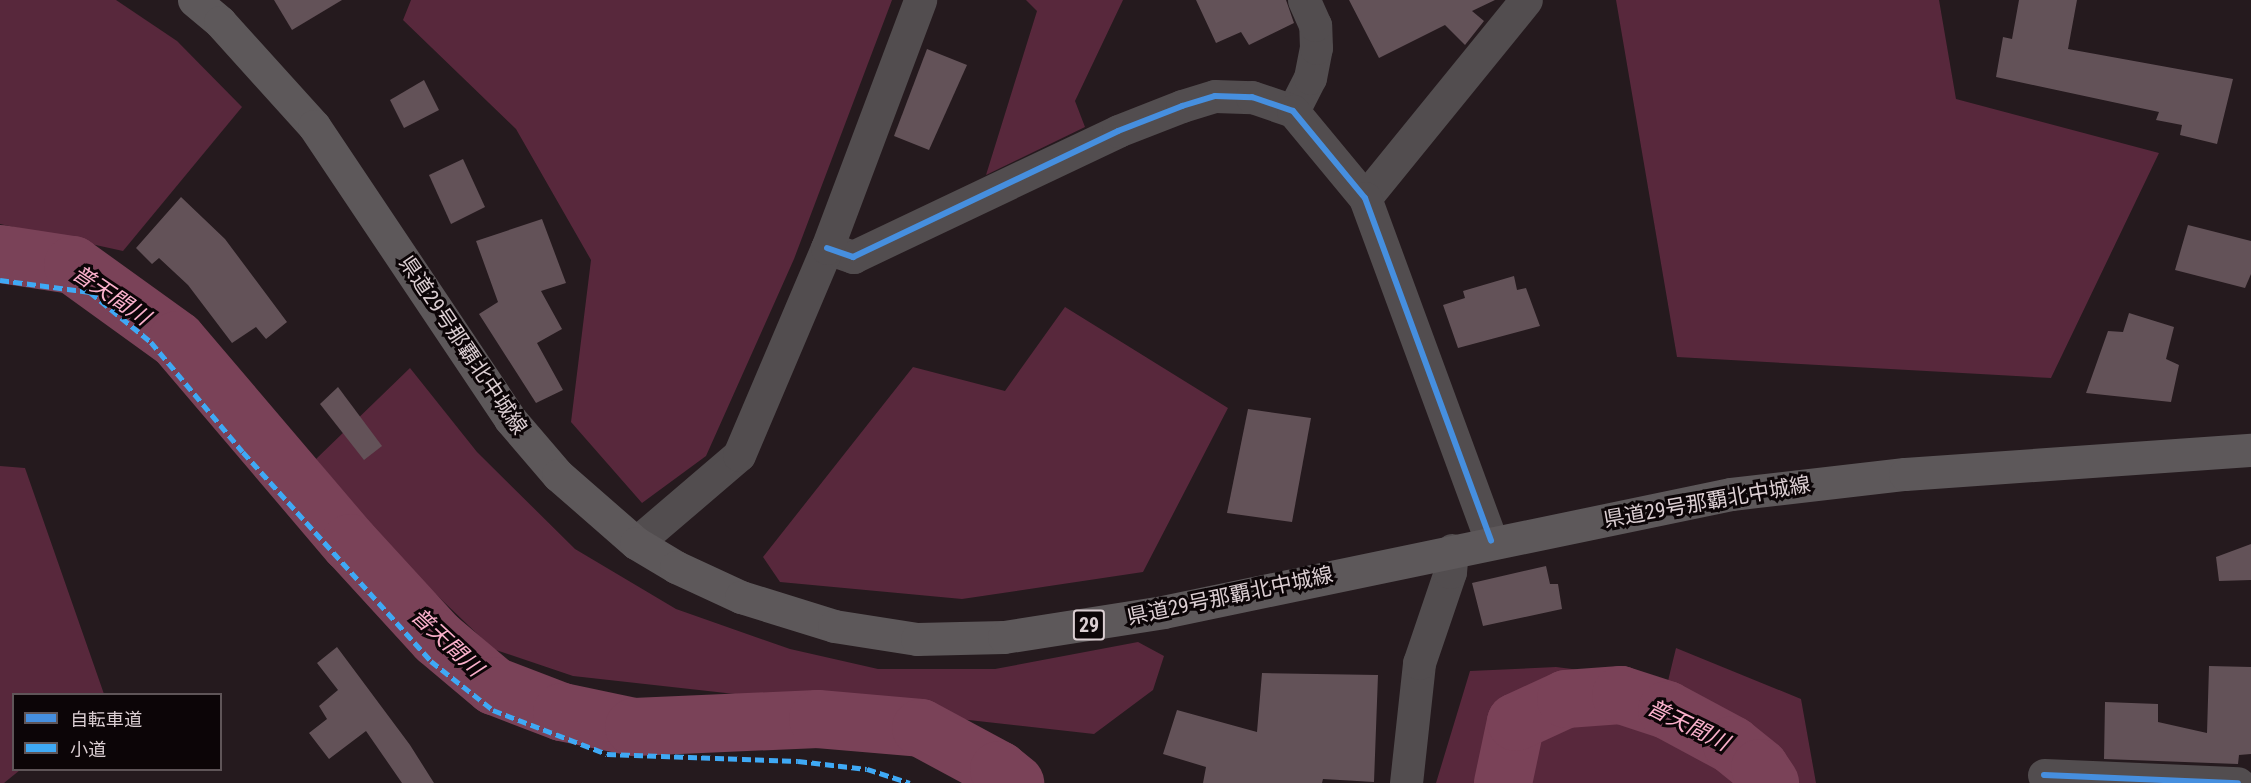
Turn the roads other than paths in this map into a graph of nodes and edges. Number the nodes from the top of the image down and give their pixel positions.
1 (194, 0) edge
2 (920, 0) edge
3 (1304, 0) edge
4 (1526, 0) edge
5 (1293, 111) junction
6 (1365, 198) junction
7 (827, 248) junction
8 (2251, 450) edge
9 (1491, 541) junction
10 (636, 543) junction
11 (1452, 550) junction
12 (2044, 775) dead end
13 (1406, 783) edge
14 (2238, 783) edge

1 - 10 main road, 県道29号那覇北中城線 / 29
2 - 7 street
3 - 5 street
4 - 6 street
5 - 6 street
5 - 7 street
6 - 9 street
7 - 10 street
8 - 9 main road, 県道29号那覇北中城線 / 29
9 - 11 main road, 県道29号那覇北中城線 / 29
10 - 11 main road, 県道29号那覇北中城線 / 29
11 - 13 street
12 - 14 street

